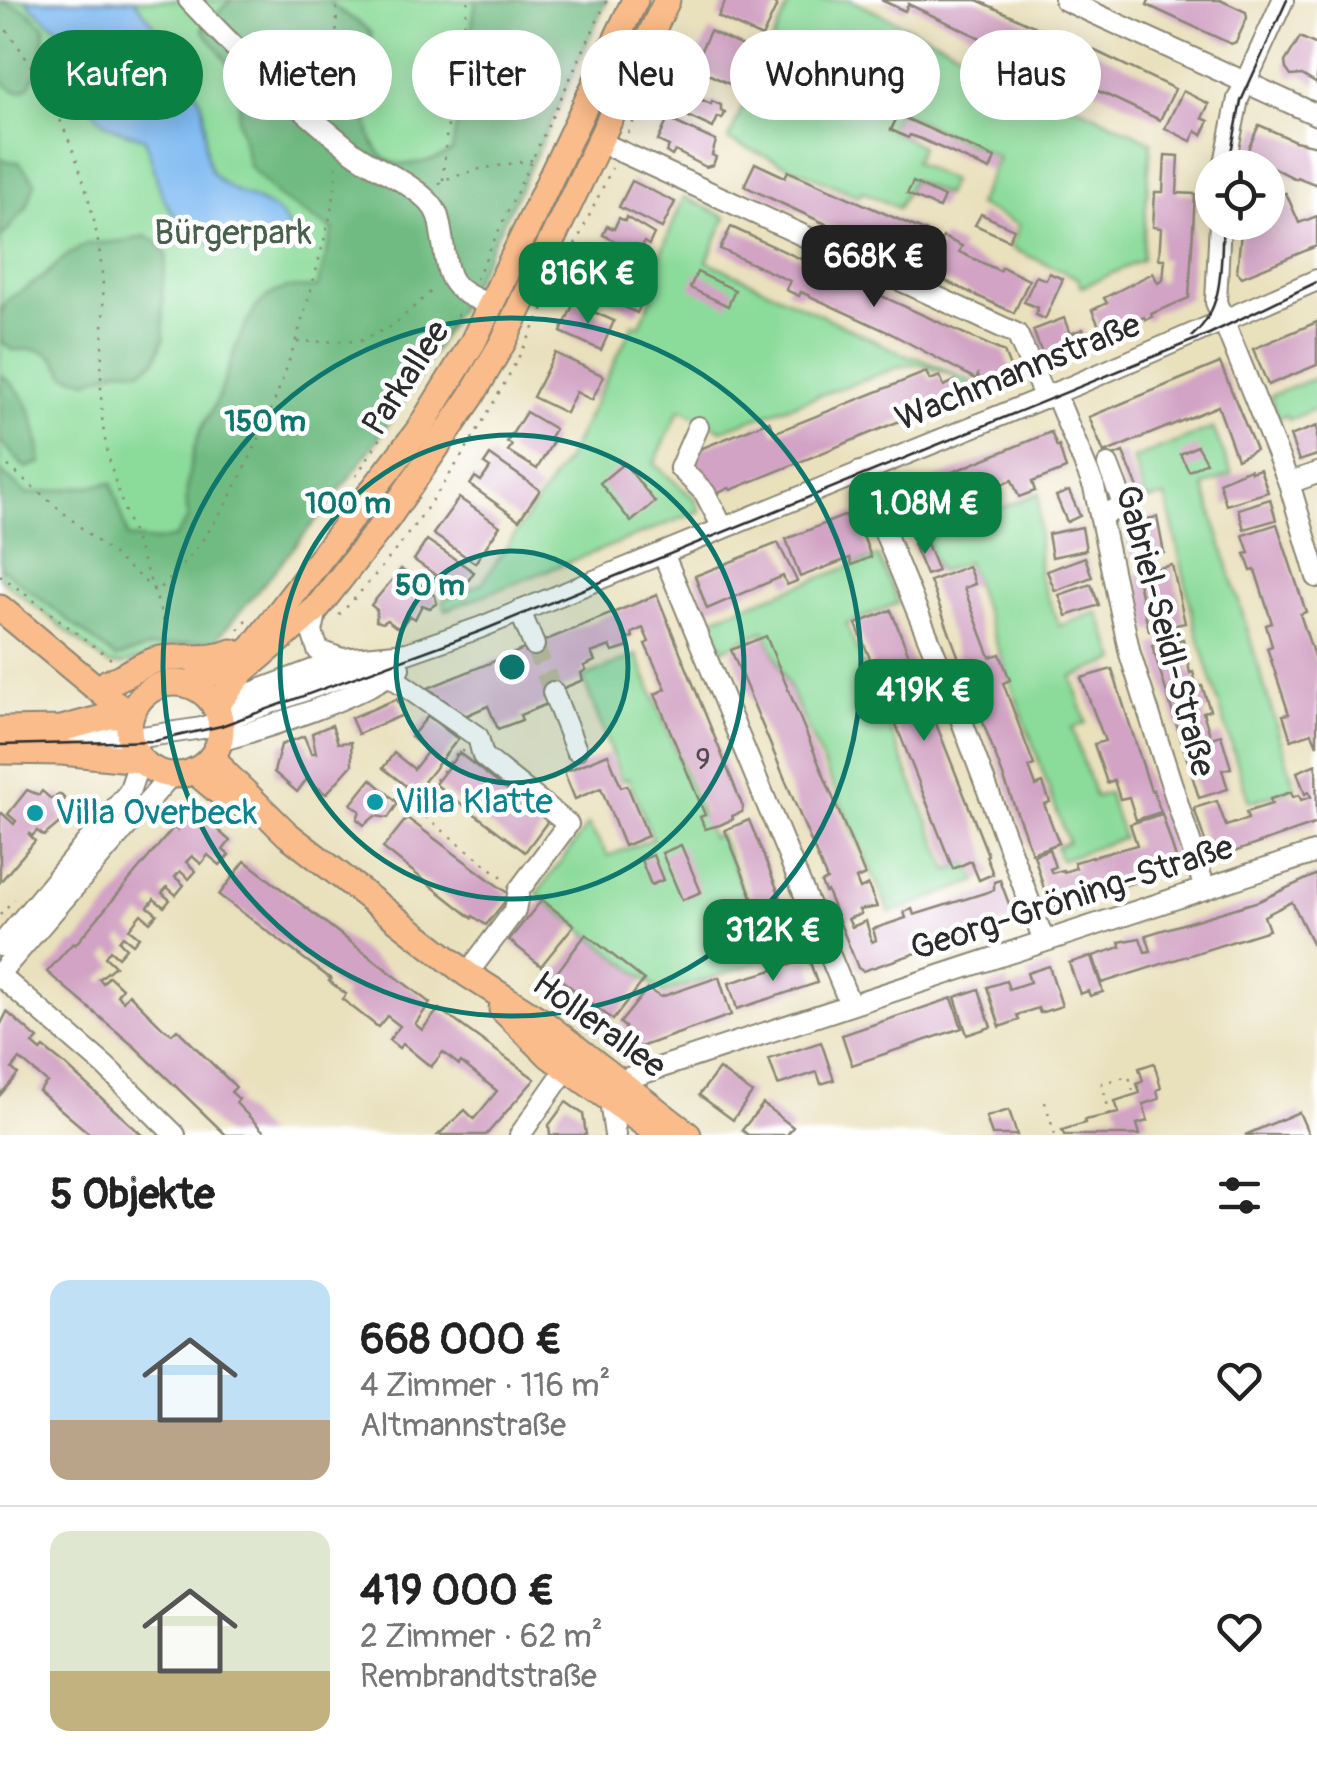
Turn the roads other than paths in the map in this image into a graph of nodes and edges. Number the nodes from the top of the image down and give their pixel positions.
1 (189, 0) edge
2 (634, 0) edge
3 (667, 0) edge
4 (1065, 0) edge
5 (1283, 0) edge
6 (1245, 83) junction
7 (1317, 116) edge
8 (600, 142) junction
9 (1227, 150) edge
10 (1219, 240) edge
11 (1317, 280) edge
12 (492, 305) junction
13 (1225, 322) junction
14 (1050, 396) junction
15 (698, 427) dead end
16 (1108, 465) dead end
17 (860, 472) junction
18 (1317, 474) edge
19 (1289, 483) junction
20 (1100, 516) junction
21 (723, 528) junction
22 (662, 554) junction
23 (1317, 578) edge
24 (0, 608) edge
25 (317, 608) junction
26 (520, 611) junction
27 (256, 624) junction
28 (534, 644) tunnel mouth
29 (407, 653) junction
30 (64, 659) junction
31 (342, 659) junction
32 (113, 673) junction
33 (389, 675) junction
34 (188, 684) junction
35 (147, 692) junction
36 (553, 692) tunnel mouth
37 (0, 730) edge
38 (133, 738) junction
39 (74, 739) junction
40 (0, 741) edge
41 (205, 745) junction
42 (576, 750) dead end
43 (0, 752) edge
44 (1317, 852) edge
45 (1205, 889) junction
46 (1044, 941) junction
47 (0, 946) edge
48 (0, 974) edge
49 (467, 974) junction
50 (850, 1004) junction
51 (566, 1068) junction
52 (615, 1091) junction
53 (175, 1135) edge
54 (520, 1135) edge
55 (616, 1135) edge
56 (660, 1135) edge
57 (688, 1135) edge

1 - 12 street
2 - 12 main road, Parkallee
3 - 8 main road, Parkallee
4 - 6 street
5 - 6 street
6 - 7 street
6 - 9 street
8 - 14 street, Gabriel-Seidl-Straße
8 - 25 main road, Parkallee
10 - 13 street
11 - 13 street, Wachmannstraße
12 - 27 main road, Parkallee
13 - 14 street, Wachmannstraße
13 - 19 street
14 - 17 street, Wachmannstraße
14 - 20 street, Gabriel-Seidl-Straße
15 - 21 street
16 - 20 street
17 - 21 street, Wachmannstraße
17 - 46 street
18 - 19 street
19 - 23 street
20 - 45 street, Gabriel-Seidl-Straße
21 - 22 street, Wachmannstraße
22 - 26 street, Wachmannstraße
22 - 50 street
24 - 30 main road
25 - 31 street
25 - 41 main road, Parkallee
26 - 28 street
26 - 29 street, Wachmannstraße
27 - 32 main road
27 - 34 main road, Parkallee
29 - 31 street, Wachmannstraße
29 - 33 street
29 - 41 street
30 - 32 main road
30 - 38 main road
31 - 41 street, Wachmannstraße
32 - 35 main road
33 - 41 street
33 - 49 street
34 - 35 main road, Parkallee
34 - 41 main road
35 - 38 main road
36 - 42 street
37 - 39 main road
38 - 39 main road
38 - 39 main road
38 - 41 street
38 - 41 main road
38 - 47 street
39 - 40 street
39 - 43 main road
41 - 48 street, Parkallee
41 - 49 main road, Hollerallee
44 - 45 street, Georg-Gröning-Straße
45 - 46 street, Georg-Gröning-Straße
46 - 50 street, Georg-Gröning-Straße
48 - 53 street
49 - 51 main road, Hollerallee
49 - 52 main road, Hollerallee
50 - 52 street, Georg-Gröning-Straße
51 - 52 main road, Hollerallee
51 - 54 street
52 - 55 street
52 - 56 main road, Hollerallee
52 - 57 main road, Hollerallee

